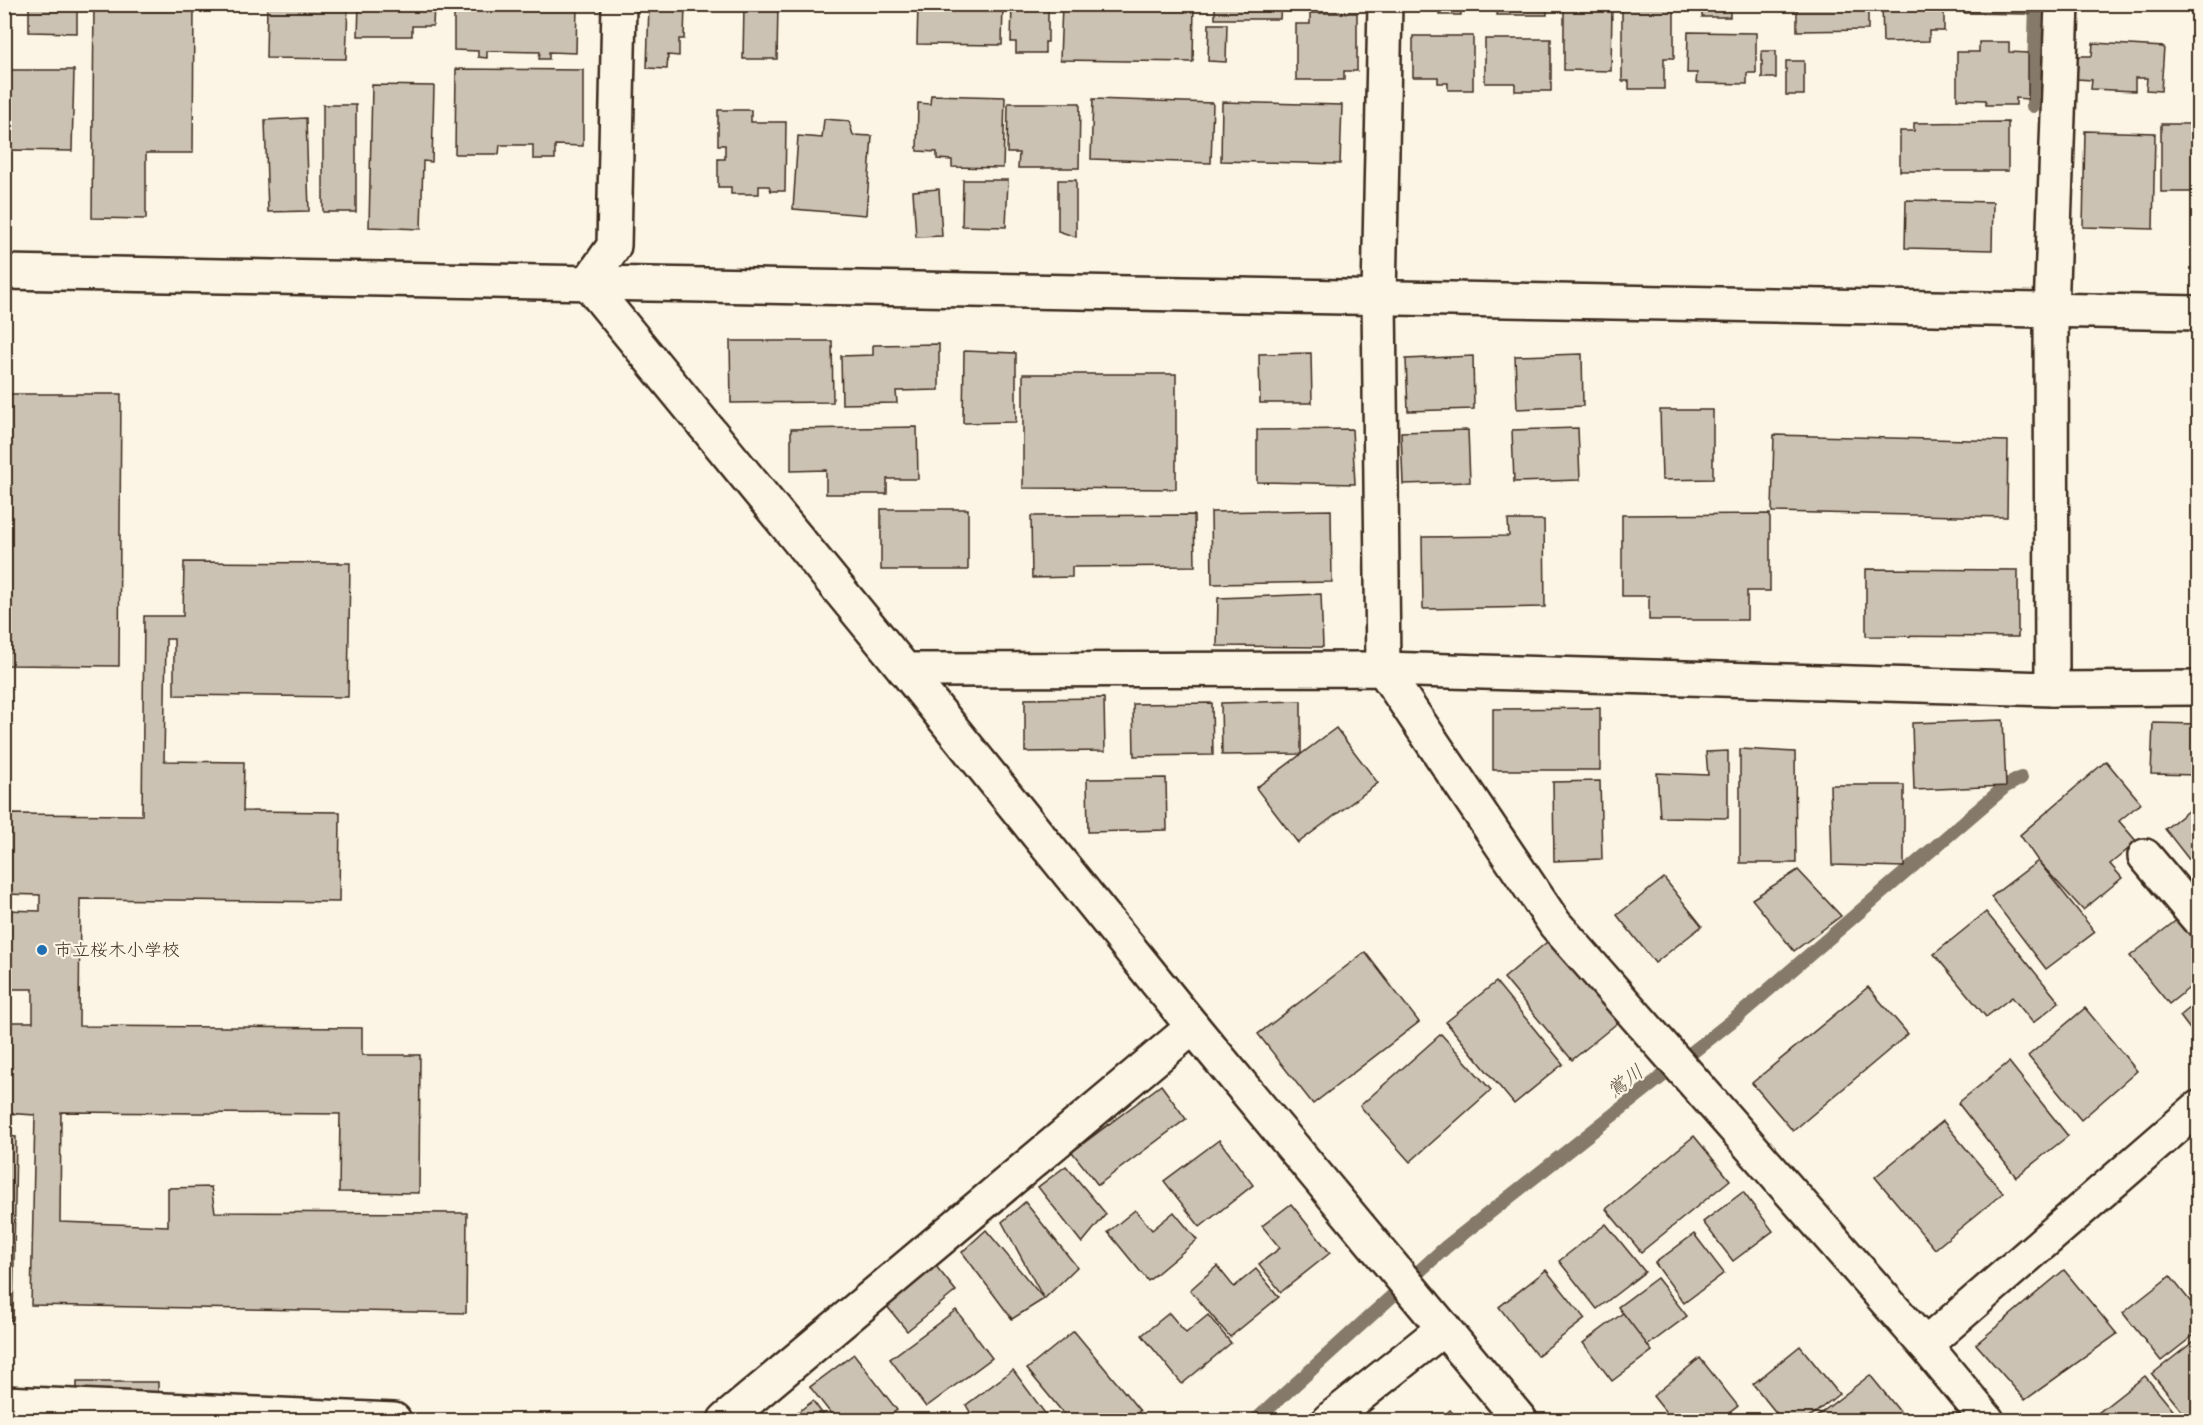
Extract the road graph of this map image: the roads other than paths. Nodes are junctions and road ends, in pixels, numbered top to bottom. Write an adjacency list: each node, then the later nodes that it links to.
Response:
1 (619, 4): 5 (street)
2 (1385, 4): 6 (street)
3 (2062, 4): 7 (street)
4 (4, 272): 5 (street)
5 (588, 283): 6 (street); 10 (street)
6 (1379, 296): 7 (street); 9 (street)
7 (2051, 312): 8 (street); 12 (street)
8 (2199, 313)
9 (1383, 669): 10 (street); 12 (street); 18 (street)
10 (905, 670): 15 (street)
11 (2199, 688): 12 (street)
12 (2052, 689)
13 (2145, 856): 14 (street)
14 (2199, 919)
15 (1193, 1027): 17 (street); 21 (street)
16 (2199, 1108): 18 (street)
17 (1444, 1328): 22 (street); 23 (street)
18 (1925, 1345): 24 (street)
19 (4, 1403): 20 (street)
20 (394, 1420)
21 (725, 1420)
22 (1329, 1420)
23 (1520, 1420)
24 (1987, 1420)

